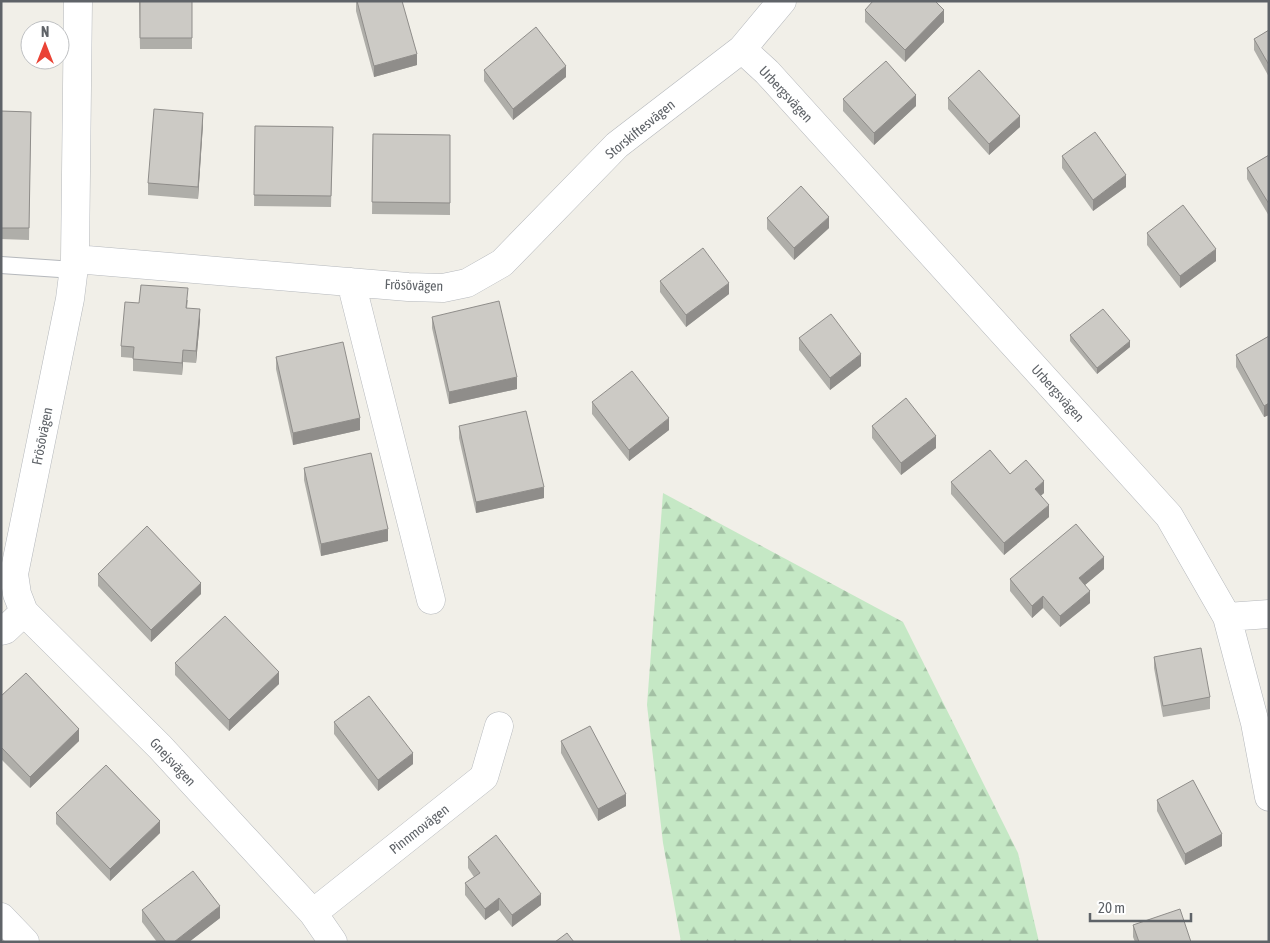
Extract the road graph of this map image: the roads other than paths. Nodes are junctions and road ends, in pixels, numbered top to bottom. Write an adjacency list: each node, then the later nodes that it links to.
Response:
1 (78, 1): 5 (street, Frösövägen)
2 (782, 1): 3 (street, Storskiftesvägen)
3 (742, 49): 4 (street, Storskiftesvägen); 11 (street, Urbergsvägen)
4 (502, 262): 7 (street, Frösövägen)
5 (75, 265): 6 (lane); 7 (street, Frösövägen); 9 (street, Frösövägen)
6 (1, 266)
7 (351, 282): 8 (street)
8 (431, 600)
9 (24, 612): 12 (street); 15 (street, Gnejsvägen)
10 (1269, 614): 11 (street)
11 (1226, 617): 14 (street, Urbergsvägen)
12 (1, 631)
13 (499, 726): 15 (street, Pinnmovägen)
14 (1269, 798)
15 (312, 913): 18 (street, Gnejsvägen)
16 (1, 917): 17 (street)
17 (25, 942)
18 (333, 942)

